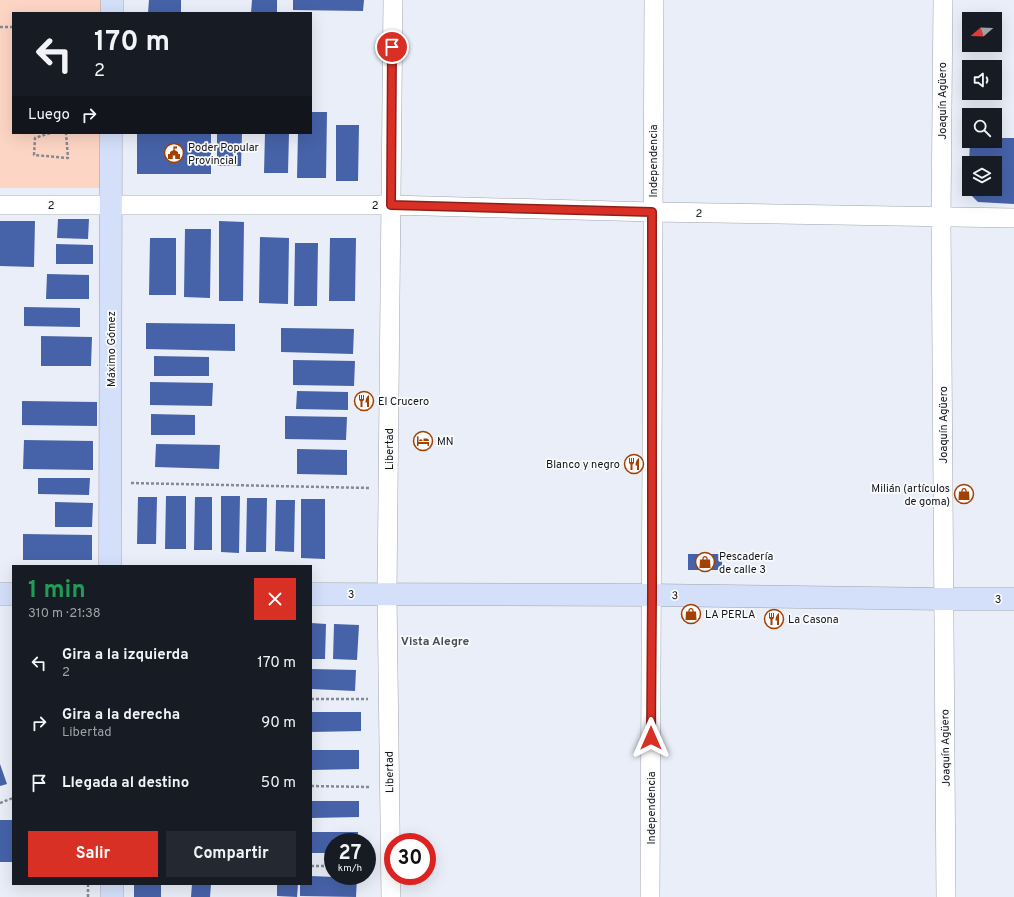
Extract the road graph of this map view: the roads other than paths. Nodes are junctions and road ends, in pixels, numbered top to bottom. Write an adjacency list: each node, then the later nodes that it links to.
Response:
1 (112, 0): 5 (main road)
2 (393, 0): 9 (street, Libertad)
3 (654, 0): 10 (street, Independencia)
4 (943, 0): 11 (street, Joaquín Agüero)
5 (112, 12)
6 (112, 134): 8 (main road, Máximo Gómez)
7 (0, 205): 8 (street, 2)
8 (111, 205): 9 (street, 2); 13 (main road, Máximo Gómez)
9 (391, 205): 10 (street, 2); 17 (street, Libertad)
10 (652, 212): 11 (street, 2); 18 (street, Independencia)
11 (941, 218): 12 (street, 2); 19 (street, Joaquín Agüero)
12 (1014, 218)
13 (110, 565)
14 (0, 594): 15 (main road)
15 (12, 594)
16 (312, 594): 17 (main road, 3)
17 (387, 594): 18 (main road, 3); 23 (street, Libertad)
18 (652, 595): 19 (main road, 3); 24 (street, Independencia)
19 (944, 599): 20 (main road, 3); 25 (street, Joaquín Agüero)
20 (1014, 599)
21 (112, 885): 22 (main road)
22 (112, 897)
23 (391, 897)
24 (650, 897)
25 (946, 897)

